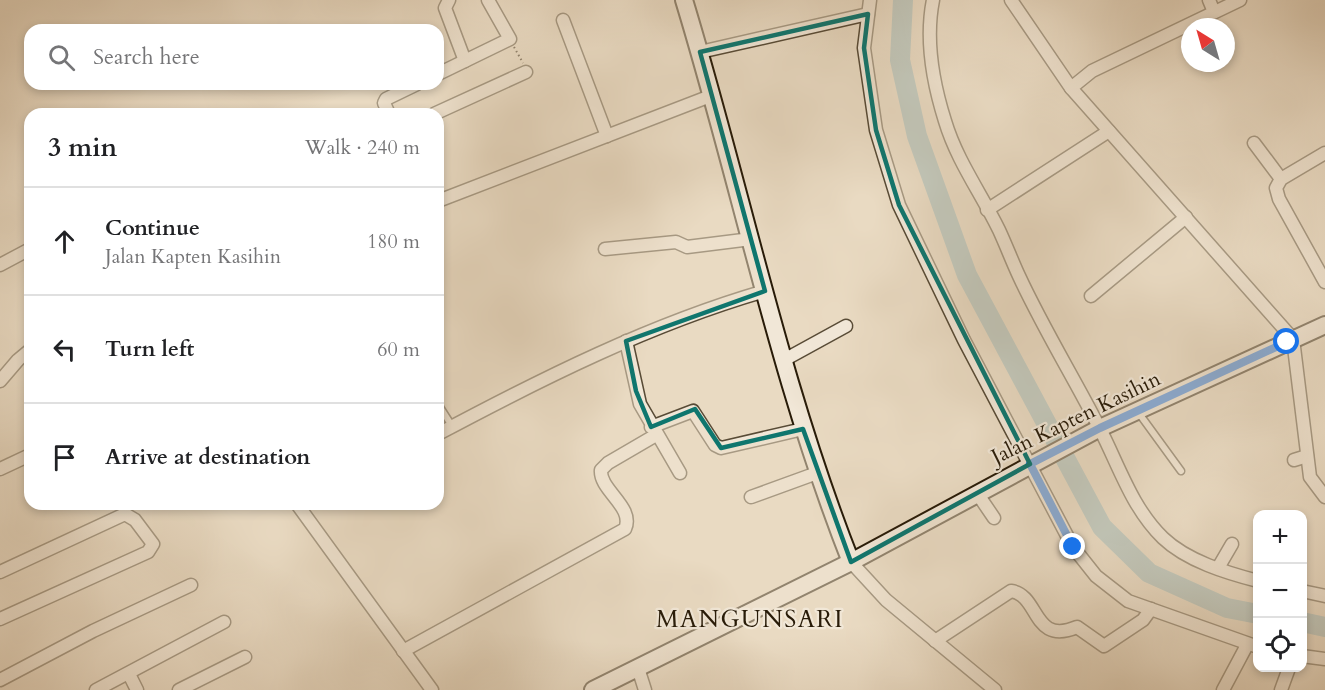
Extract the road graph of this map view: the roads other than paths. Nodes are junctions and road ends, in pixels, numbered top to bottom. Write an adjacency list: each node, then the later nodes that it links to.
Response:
1 (448, 0): 13 (street)
2 (488, 0): 13 (street)
3 (684, 0): 12 (main road)
4 (870, 0): 10 (street)
5 (933, 0): 27 (street)
6 (1011, 0): 16 (street)
7 (1209, 0): 9 (street)
8 (1240, 0): 9 (street)
9 (1215, 12): 16 (street)
10 (868, 14): 12 (street); 53 (street)
11 (564, 20): 22 (street)
12 (700, 52): 18 (main road)
13 (465, 61): 14 (street)
14 (444, 71)
15 (526, 72): 20 (street)
16 (1071, 88): 21 (street)
17 (405, 90): 19 (street)
18 (713, 95): 22 (street); 29 (main road)
19 (386, 108)
20 (444, 109)
21 (1109, 131): 27 (street); 28 (street)
22 (607, 136): 26 (street)
23 (1254, 142): 25 (street)
24 (1325, 153): 25 (street)
25 (1281, 179): 33 (street)
26 (444, 199)
27 (987, 210): 47 (street)
28 (1186, 217): 35 (street); 38 (street)
29 (751, 239): 30 (street); 34 (main road)
30 (605, 249)
31 (24, 252): 32 (street)
32 (0, 265)
33 (1325, 282)
34 (765, 291): 39 (street); 41 (main road)
35 (1091, 296)
36 (1325, 325): 38 (main road, Jalan Kapten Kasihin)
37 (846, 326): 41 (street)
38 (1293, 339): 43 (main road, Jalan Kapten Kasihin); 50 (street)
39 (626, 341): 45 (street); 49 (street)
40 (24, 356): 42 (street)
41 (784, 360): 46 (main road)
42 (0, 381)
43 (1138, 412): 47 (main road, Jalan Kapten Kasihin); 55 (lane)
44 (444, 413): 45 (lane)
45 (452, 426): 48 (street)
46 (803, 429): 49 (street); 57 (main road)
47 (1098, 429): 53 (main road, Jalan Kapten Kasihin); 65 (street)
48 (444, 431)
49 (653, 431): 56 (street); 76 (street)
50 (1307, 456): 52 (street); 60 (street)
51 (24, 458): 54 (street)
52 (1294, 460)
53 (1034, 462): 58 (main road, Jalan Kapten Kasihin); 71 (street)
54 (0, 469)
55 (1181, 471)
56 (680, 473)
57 (817, 473): 59 (street); 64 (main road)
58 (977, 493): 62 (street); 64 (main road, Jalan Kapten Kasihin)
59 (751, 497)
60 (1325, 497)
61 (301, 510): 76 (street)
62 (994, 518)
63 (1232, 544): 65 (street)
64 (851, 562): 74 (street); 80 (main road, Jalan Kapten Kasihin)
65 (1218, 568): 67 (street)
66 (0, 572): 72 (street)
67 (1253, 580)
68 (192, 585): 83 (street)
69 (1307, 592): 70 (street)
70 (1325, 596)
71 (1151, 609): 74 (street); 75 (street)
72 (0, 619)
73 (224, 622): 82 (street)
74 (935, 641): 91 (street)
75 (1252, 646): 92 (street)
76 (403, 651): 88 (street)
77 (245, 657): 87 (street)
78 (1307, 657): 79 (street)
79 (1325, 659)
80 (638, 668): 89 (main road, Jalan Kapten Kasihin); 90 (street)
81 (1288, 672): 93 (street)
82 (129, 674): 85 (street); 86 (street)
83 (0, 682): 84 (street)
84 (3, 690)
85 (96, 690)
86 (138, 690)
87 (179, 690)
88 (432, 690)
89 (593, 690)
90 (645, 690)
91 (995, 690)
92 (1223, 690)
93 (1281, 690)

